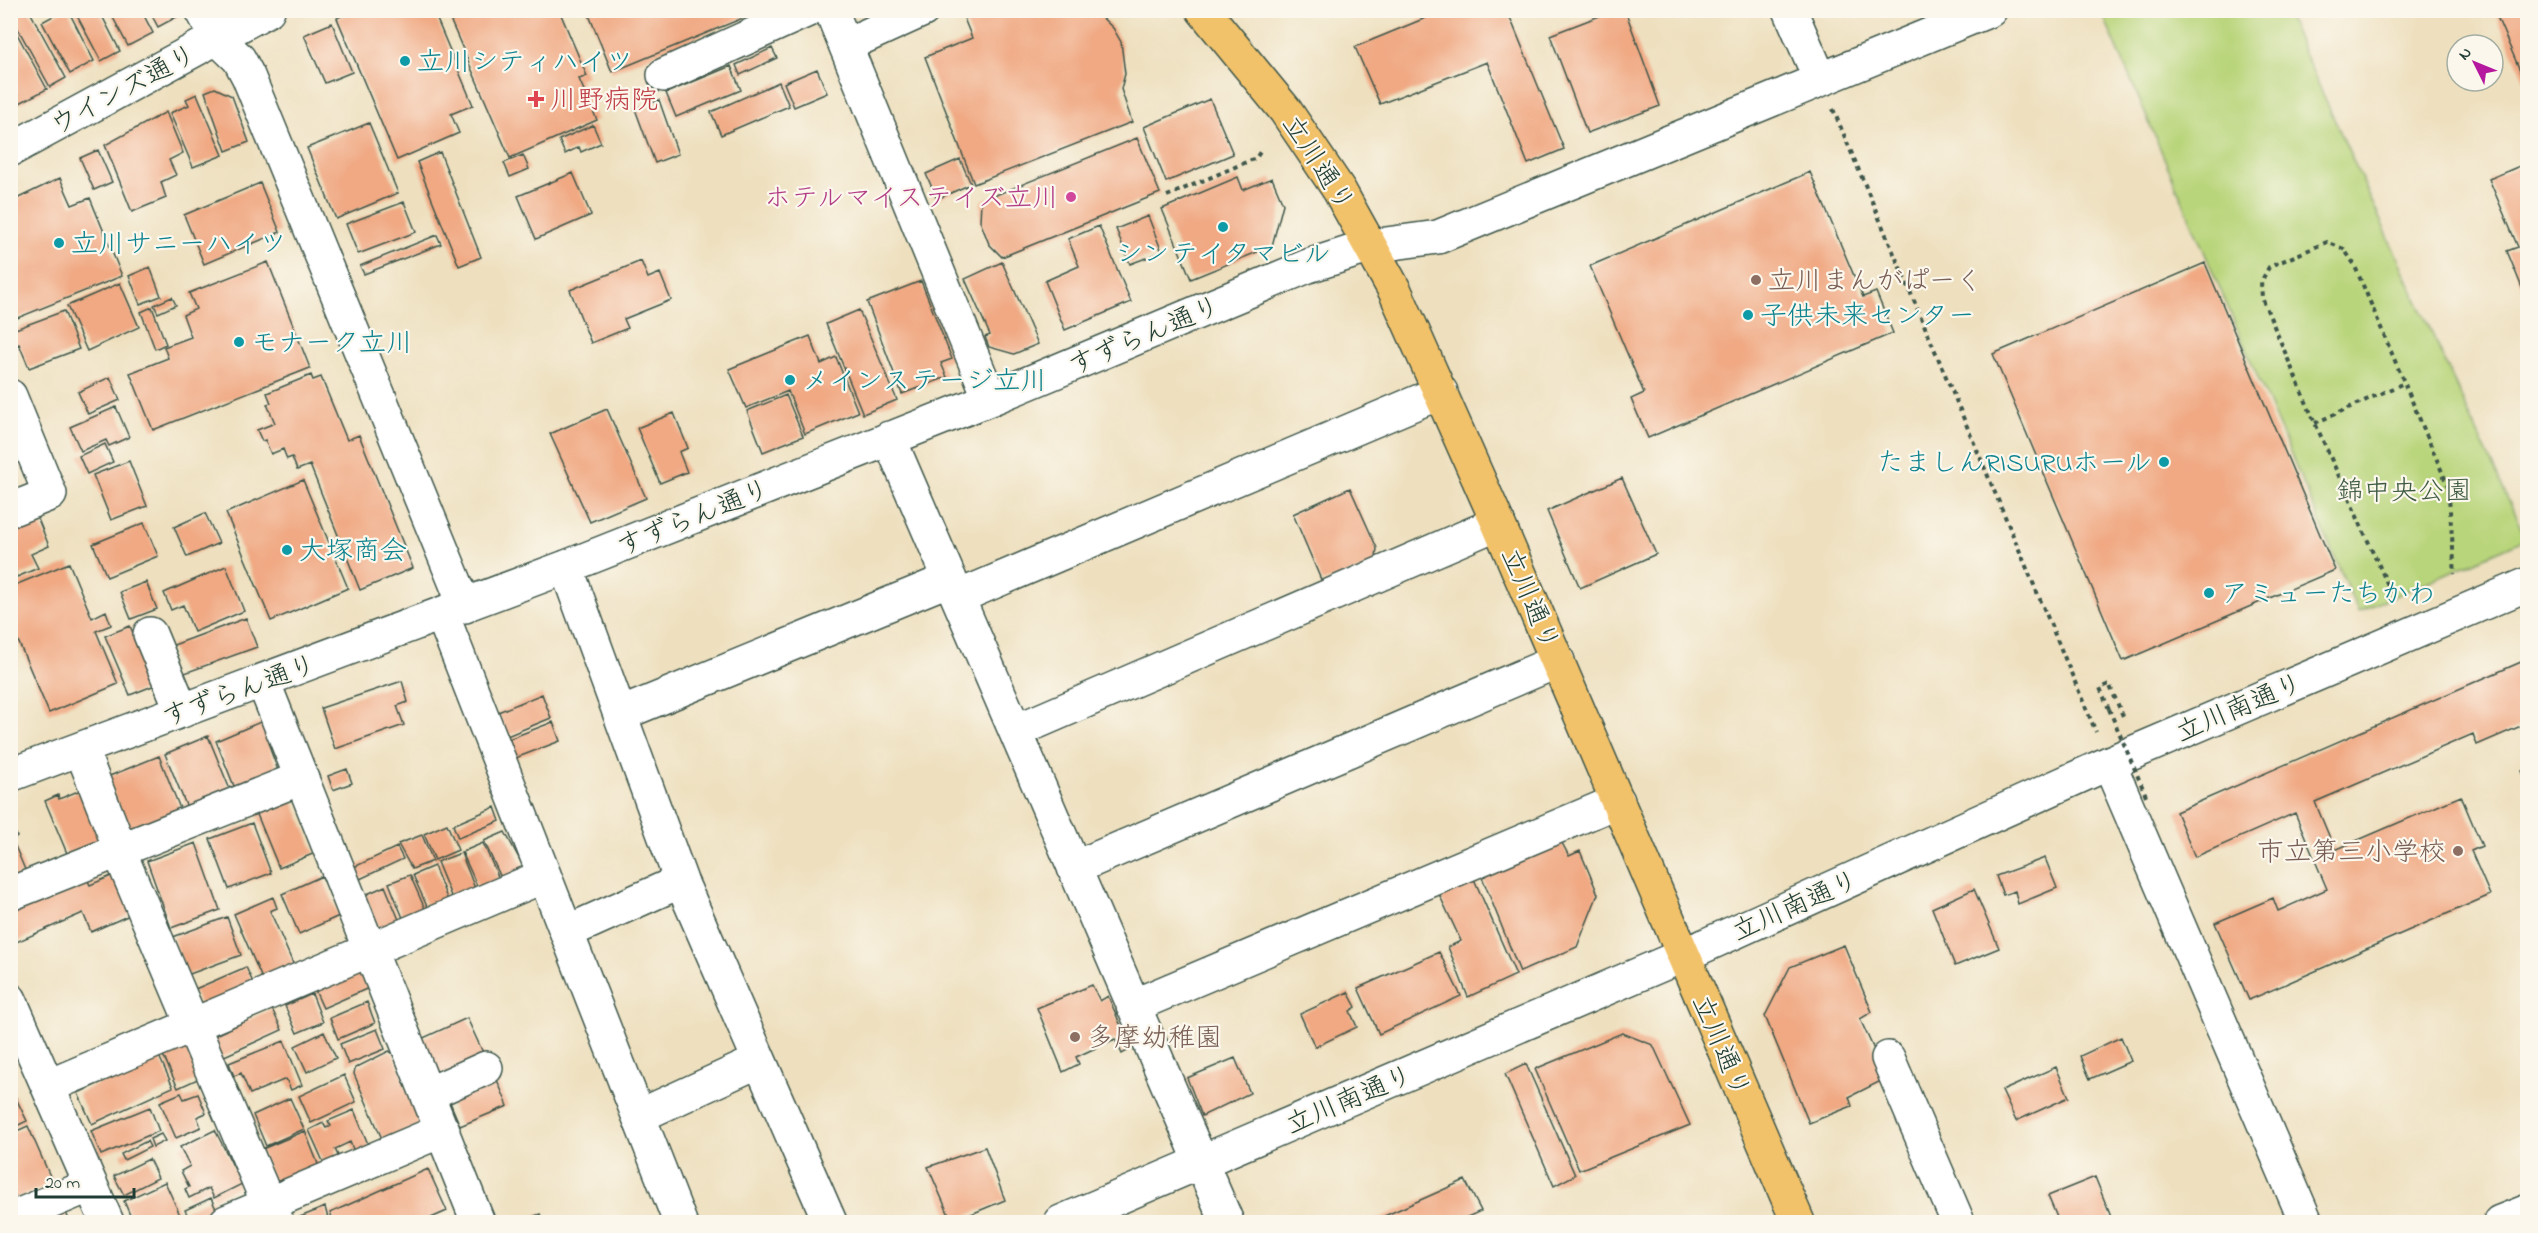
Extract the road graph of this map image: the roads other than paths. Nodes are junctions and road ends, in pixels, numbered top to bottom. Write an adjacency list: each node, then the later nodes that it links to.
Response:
1 (268, 10): 8 (street, ウインズ通り)
2 (808, 10): 10 (street)
3 (831, 10): 9 (street)
4 (923, 10): 9 (street)
5 (1203, 10): 13 (main road, 立川通り)
6 (1790, 10): 11 (street)
7 (1990, 10): 11 (street, すずらん通り)
8 (210, 24): 12 (street, ウインズ通り); 23 (street)
9 (846, 45): 16 (street)
10 (663, 75)
11 (1820, 79): 13 (street, すずらん通り)
12 (10, 150)
13 (1371, 246): 14 (main road, 立川通り); 16 (street, すずらん通り)
14 (1441, 392): 19 (main road, 立川通り); 22 (street)
15 (10, 396): 18 (street)
16 (990, 399): 17 (street, すずらん通り)
17 (889, 438): 20 (street, すずらん通り); 22 (street)
18 (10, 510)
19 (1498, 524): 25 (main road, 立川通り); 29 (street)
20 (566, 567): 23 (street, すずらん通り); 28 (street)
21 (2528, 584): 31 (street, 立川南通り)
22 (954, 588): 28 (street); 29 (street)
23 (453, 610): 26 (street, すずらん通り); 37 (street)
24 (150, 634): 27 (street)
25 (1558, 661): 34 (main road, 立川通り); 36 (street)
26 (263, 681): 27 (street, すずらん通り); 33 (street)
27 (182, 711): 30 (street, すずらん通り)
28 (621, 714): 38 (street)
29 (1016, 731): 36 (street)
30 (81, 749): 32 (street, すずらん通り); 35 (street)
31 (2109, 763): 42 (street, 立川南通り); 67 (street)
32 (10, 775)
33 (302, 778): 35 (street); 41 (street)
34 (1618, 801): 42 (main road, 立川通り); 44 (street)
35 (118, 851): 39 (street); 45 (street)
36 (1074, 868): 44 (street)
37 (544, 876): 40 (street); 41 (street)
38 (681, 881): 40 (street); 47 (street)
39 (10, 894)
40 (567, 932): 51 (street)
41 (371, 952): 45 (street); 50 (street)
42 (1684, 955): 53 (street, 立川南通り); 65 (main road, 立川通り)
43 (10, 1000): 49 (street)
44 (1133, 1006): 53 (street)
45 (193, 1026): 49 (street); 56 (street)
46 (1888, 1058): 66 (street)
47 (759, 1061): 51 (street); 62 (street)
48 (486, 1068): 50 (street)
49 (49, 1086): 54 (street)
50 (428, 1094): 52 (street)
51 (639, 1116): 61 (street)
52 (443, 1130): 56 (street); 60 (street)
53 (1200, 1163): 63 (street, 立川南通り); 64 (street)
54 (91, 1185): 57 (street); 58 (street)
55 (2528, 1211): 68 (street)
56 (272, 1214): 59 (street)
57 (10, 1219)
58 (107, 1222)
59 (226, 1222)
60 (478, 1222)
61 (680, 1222)
62 (830, 1222)
63 (1060, 1222)
64 (1227, 1222)
65 (1798, 1222)
66 (1958, 1222)
67 (2306, 1222)
68 (2500, 1222)

